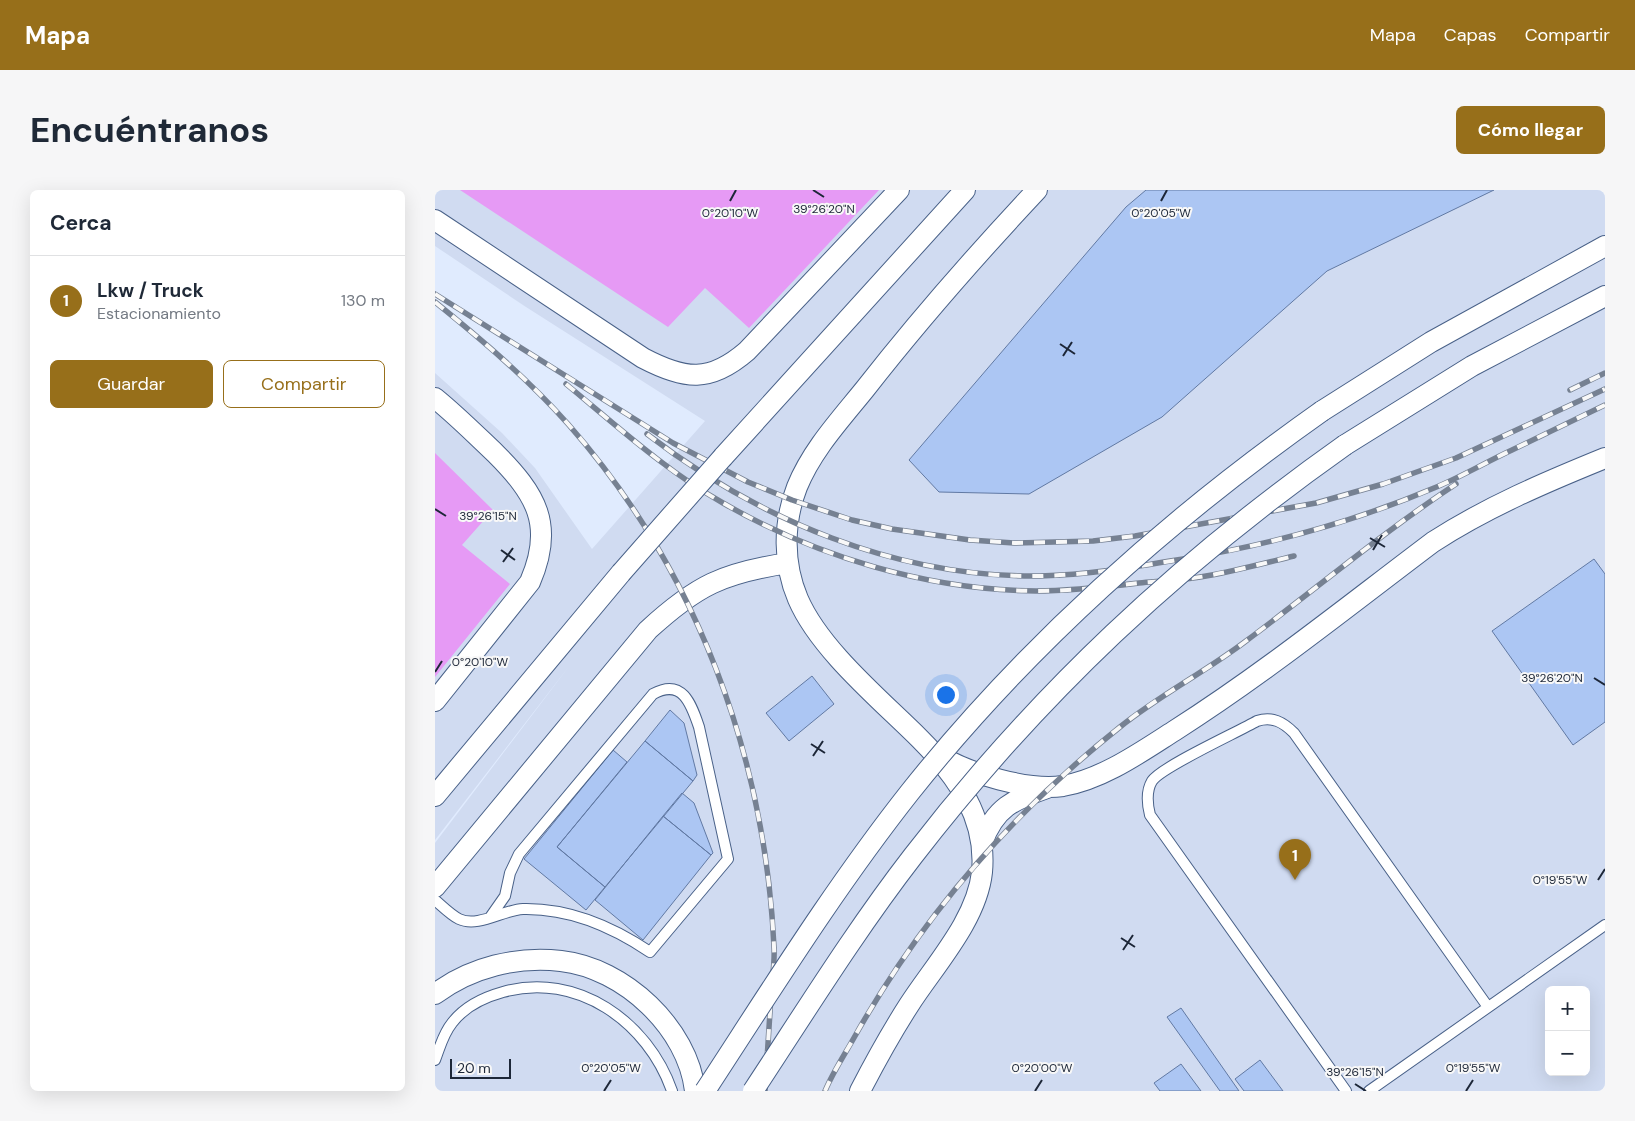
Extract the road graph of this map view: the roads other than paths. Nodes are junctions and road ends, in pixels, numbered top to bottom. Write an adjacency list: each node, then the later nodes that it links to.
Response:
1 (899, 190): 4 (street)
2 (965, 190): 13 (street, bridge)
3 (1037, 190): 9 (street)
4 (435, 220)
5 (1605, 246): 24 (street, bridge)
6 (1605, 296): 25 (street, bridge)
7 (435, 398): 10 (street)
8 (1605, 458): 12 (street)
9 (788, 563): 11 (street); 15 (street)
10 (435, 701)
11 (933, 751): 12 (street); 14 (street)
12 (1052, 786): 14 (street)
13 (435, 796)
14 (982, 843): 26 (street)
15 (435, 887)
16 (435, 900): 17 (lane)
17 (491, 916): 17 (lane)
18 (1605, 924): 20 (lane)
19 (435, 994): 23 (street)
20 (1488, 1007): 27 (lane); 28 (lane)
21 (435, 1060): 22 (lane)
22 (672, 1091)
23 (695, 1091)
24 (705, 1091)
25 (753, 1091)
26 (860, 1091)
27 (1346, 1091)
28 (1369, 1091)

